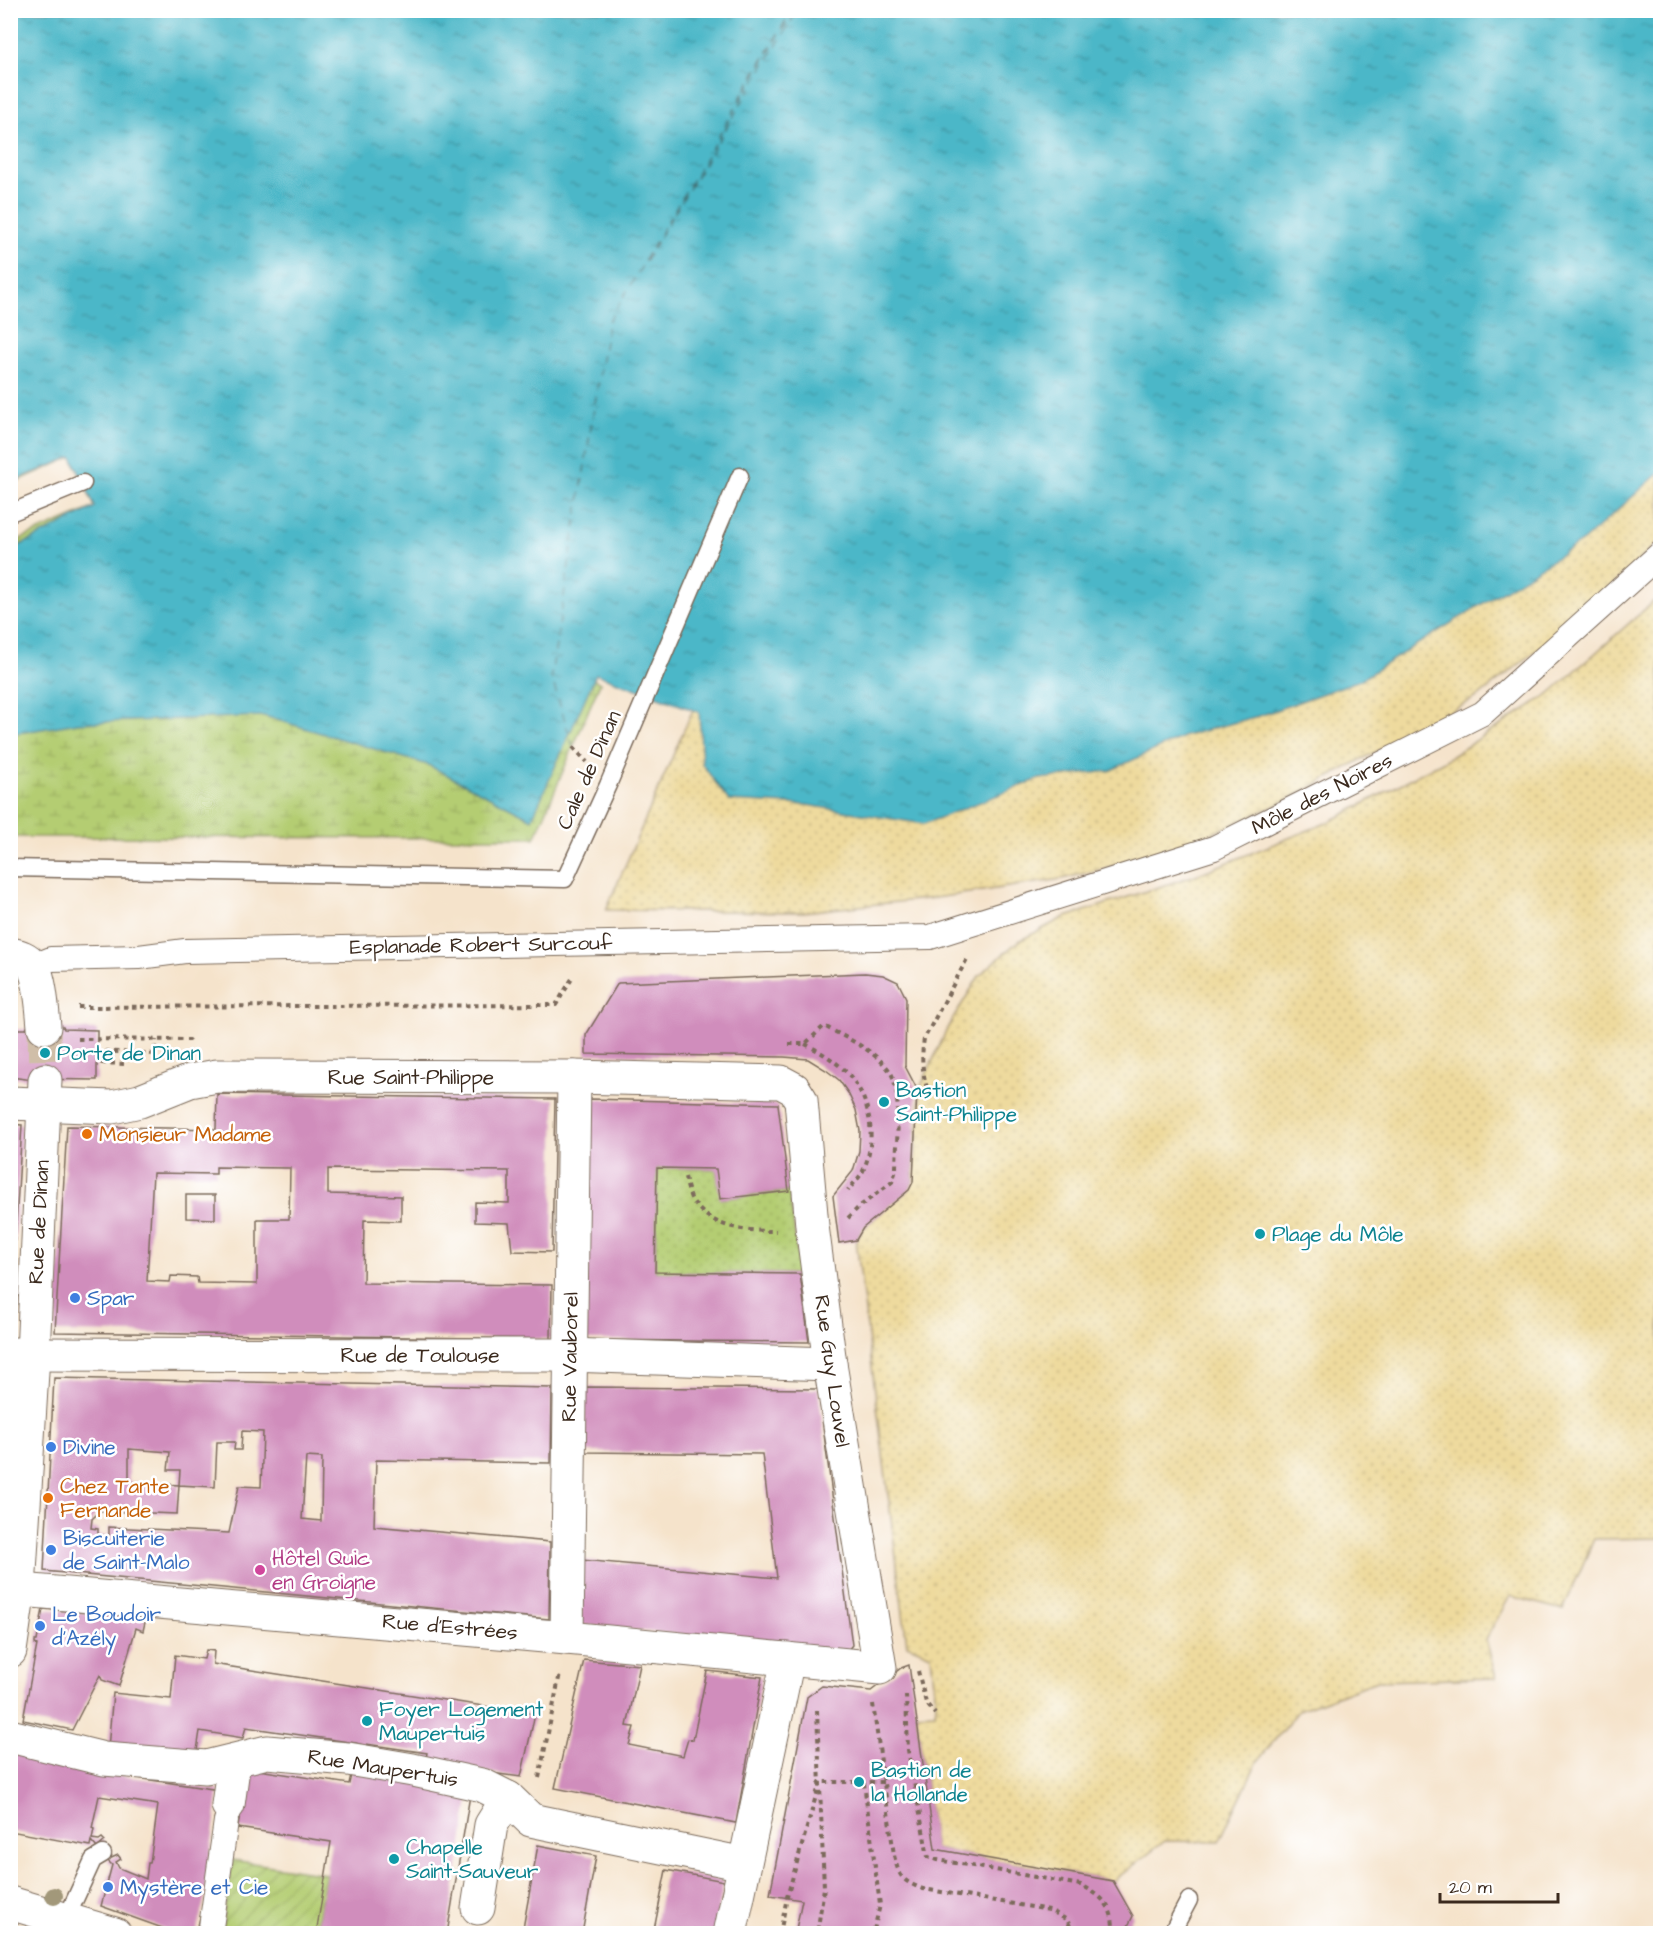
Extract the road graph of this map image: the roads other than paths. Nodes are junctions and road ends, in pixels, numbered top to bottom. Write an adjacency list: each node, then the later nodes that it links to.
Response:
1 (740, 476): 5 (lane, Cale de Dinan)
2 (83, 483): 3 (lane)
3 (10, 513)
4 (1660, 554): 6 (street, Môle des Noires)
5 (10, 868)
6 (930, 937): 7 (street, Esplanade Robert Surcouf)
7 (22, 960): 8 (street)
8 (51, 1024)
9 (574, 1077): 10 (street, Rue Saint-Philippe); 11 (street, Rue Saint-Philippe); 14 (street, Rue Vauborel)
10 (781, 1082): 15 (street, Rue Guy Louvel)
11 (45, 1093): 12 (street, Rue Saint-Philippe); 13 (street, Rue de Dinan)
12 (10, 1104)
13 (22, 1355): 14 (street, Rue de Toulouse); 16 (street, Rue de Dinan)
14 (569, 1355): 15 (street, Rue de Toulouse); 17 (street, Rue Vauborel)
15 (830, 1364): 20 (street, Rue Guy Louvel)
16 (15, 1589): 17 (street, Rue d'Estrées); 18 (street, Rue de Dinan)
17 (567, 1638): 19 (street, Rue d'Estrées)
18 (10, 1651)
19 (788, 1659): 20 (street, Rue d'Estrées); 26 (street)
20 (876, 1682)
21 (10, 1736): 22 (street, Rue Maupertuis)
22 (234, 1761): 23 (street, Rue Maupertuis); 24 (street)
23 (520, 1809): 26 (street, Rue Maupertuis); 29 (street)
24 (227, 1813): 31 (street)
25 (102, 1854): 30 (lane)
26 (744, 1864): 32 (street)
27 (1189, 1900): 33 (lane)
28 (10, 1903): 30 (street)
29 (477, 1908)
30 (92, 1927)
31 (210, 1934)
32 (730, 1934)
33 (1171, 1934)

